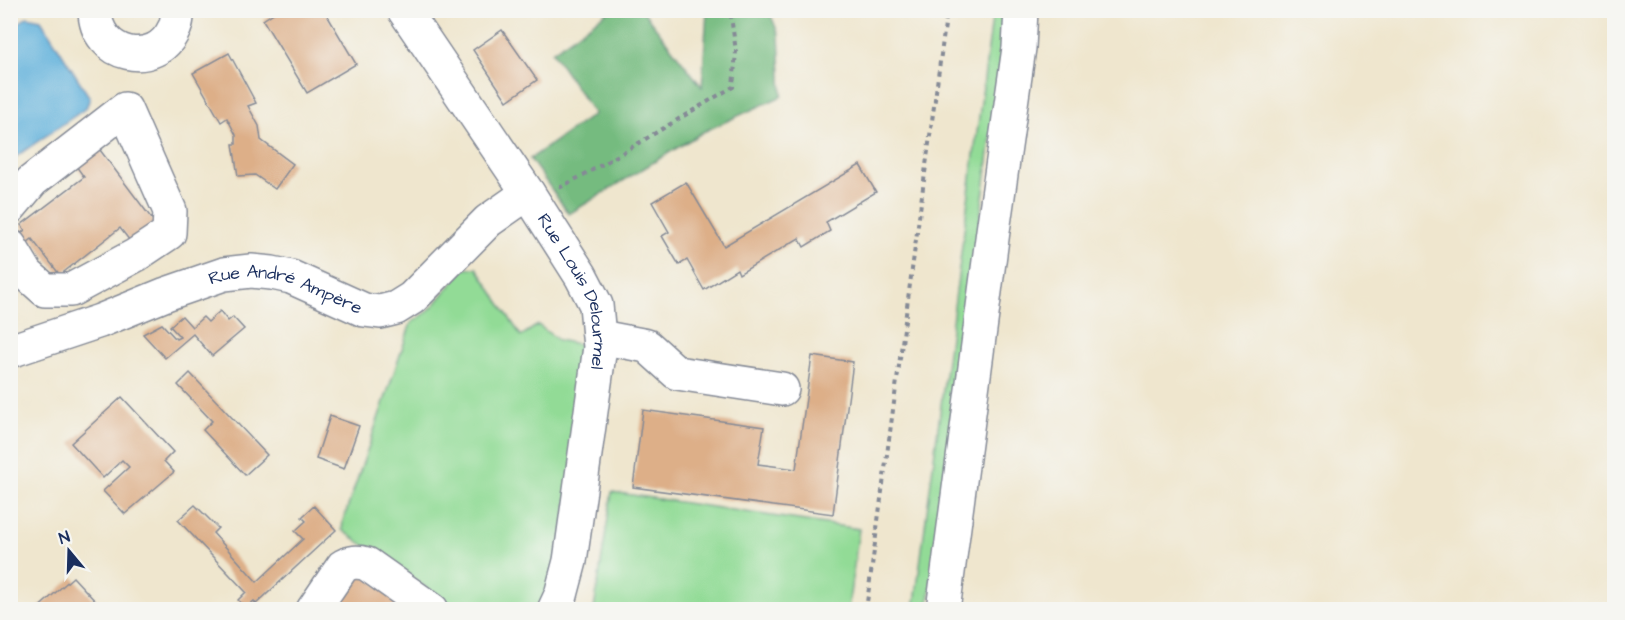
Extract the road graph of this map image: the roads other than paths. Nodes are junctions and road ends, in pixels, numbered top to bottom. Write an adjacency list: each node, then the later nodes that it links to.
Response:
1 (95, 10): 2 (street)
2 (178, 10)
3 (404, 10): 5 (street, Rue Louis Delourmel)
4 (1022, 10): 14 (street)
5 (531, 198): 8 (street, Rue Louis Delourmel); 9 (street, Rue André Ampère)
6 (10, 207): 7 (street)
7 (10, 246)
8 (600, 337): 10 (street); 13 (street, Rue Louis Delourmel)
9 (10, 351)
10 (782, 389)
11 (312, 609): 12 (street)
12 (432, 609)
13 (554, 609)
14 (943, 609)

